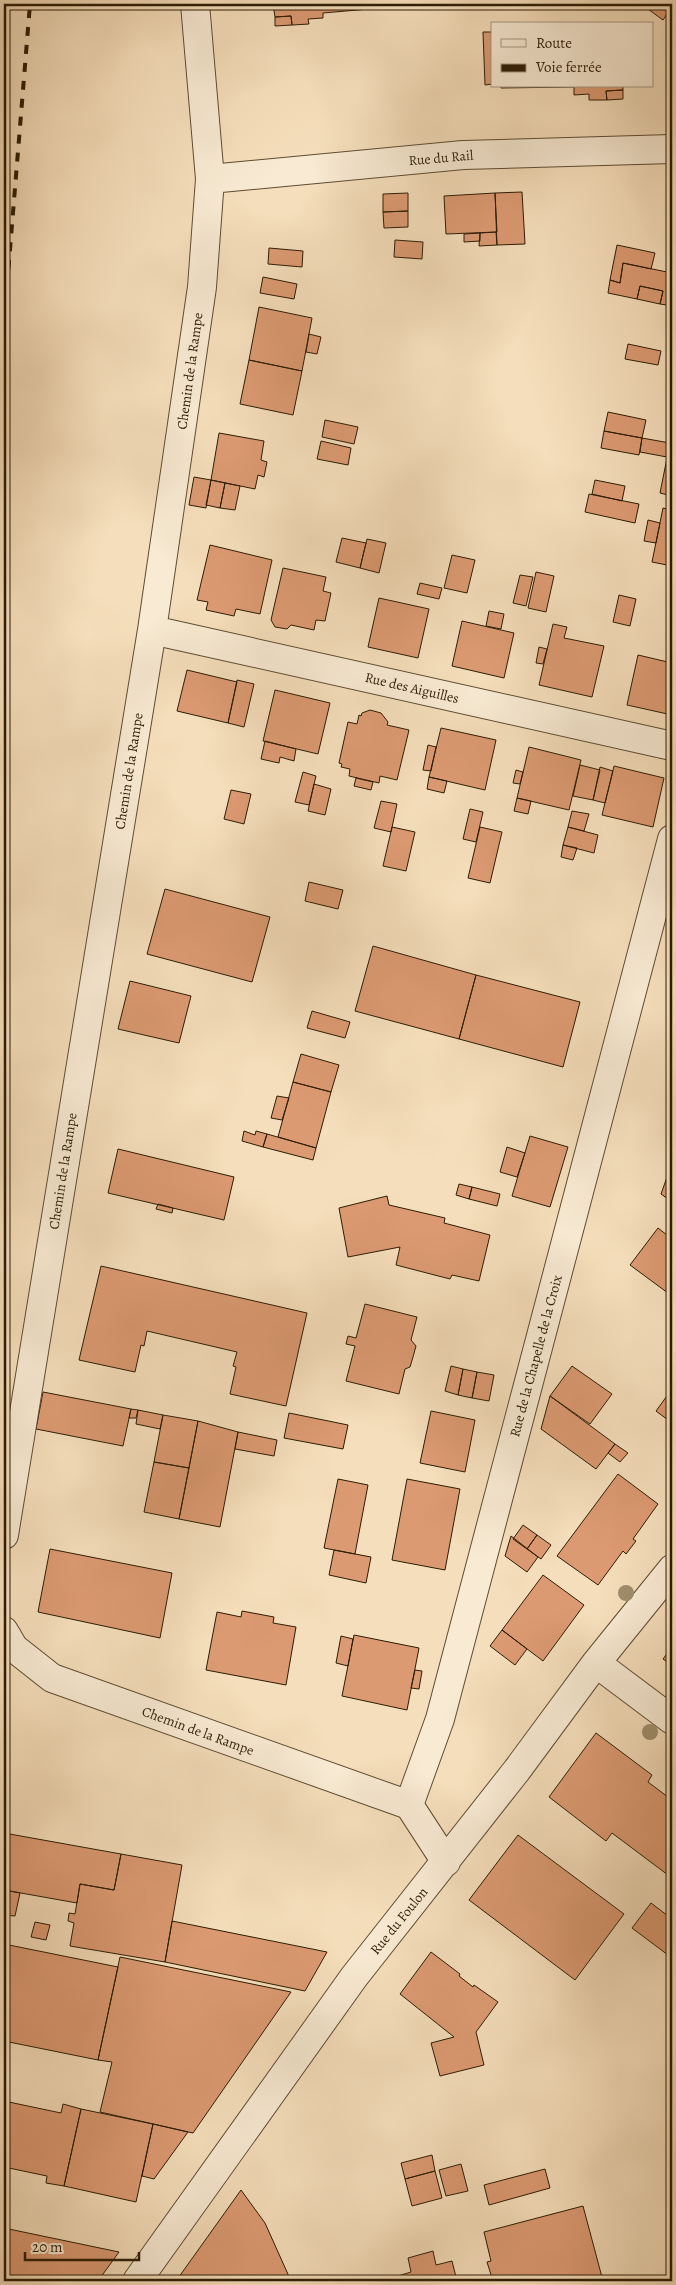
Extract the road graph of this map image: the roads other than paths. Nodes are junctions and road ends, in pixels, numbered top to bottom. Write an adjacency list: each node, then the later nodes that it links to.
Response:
1 (195, 4): 3 (street, Chemin de la Rampe)
2 (672, 149): 3 (street, Rue du Rail)
3 (210, 180): 4 (street, Chemin de la Rampe)
4 (152, 630): 5 (street, Rue des Aiguilles); 7 (street, Chemin de la Rampe)
5 (672, 746)
6 (672, 839): 12 (street, Rue de la Chapelle de la Croix)
7 (4, 1535)
8 (672, 1569): 10 (street, Rue du Foulon)
9 (4, 1631): 12 (street, Chemin de la Rampe)
10 (596, 1663): 11 (street); 13 (street, Rue du Foulon)
11 (672, 1720)
12 (409, 1805): 13 (street)
13 (446, 1862): 14 (street, Rue du Foulon)
14 (138, 2281)

